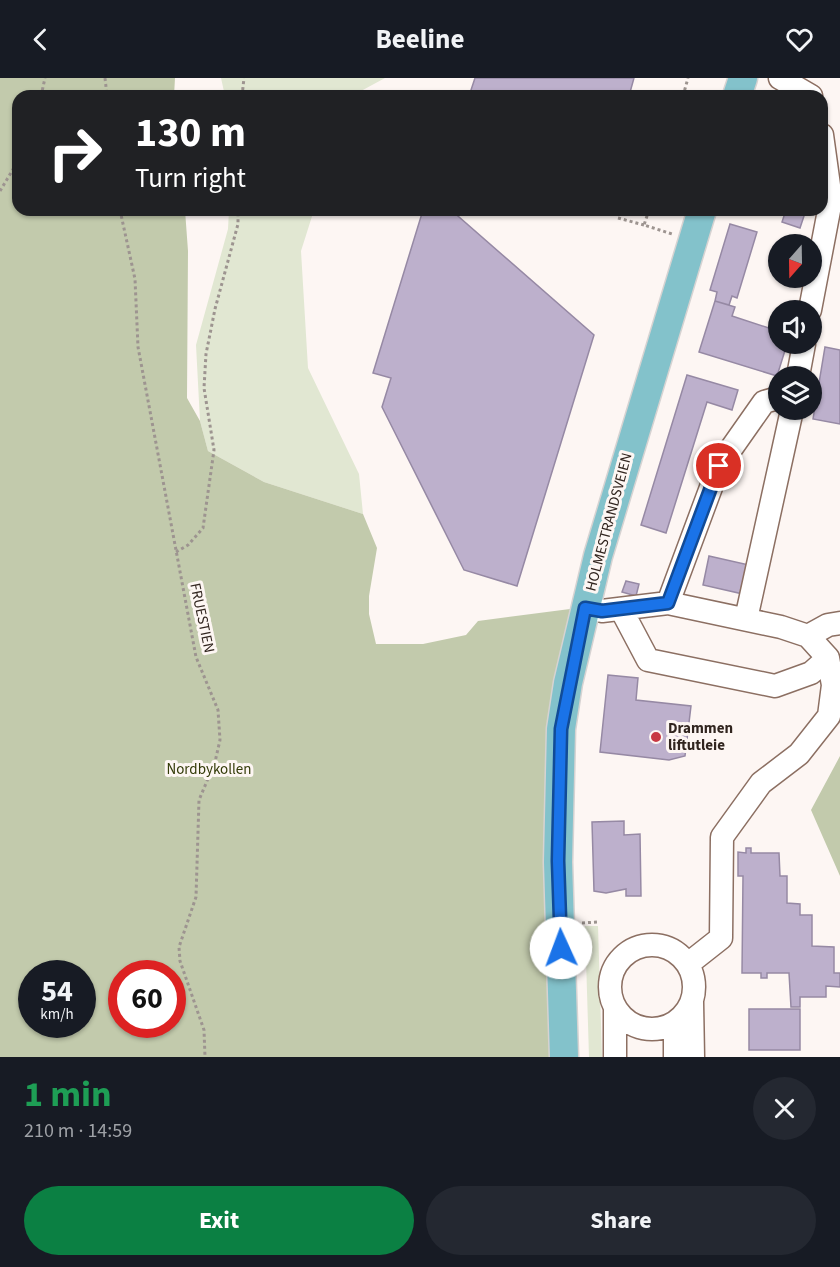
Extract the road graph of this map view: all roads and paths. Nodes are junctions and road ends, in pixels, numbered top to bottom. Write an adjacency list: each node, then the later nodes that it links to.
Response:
1 (828, 166): 4 (lane)
2 (12, 171): 3 (path)
3 (0, 191)
4 (836, 208): 12 (lane)
5 (121, 216): 15 (path, FRUESTIEN)
6 (238, 216): 15 (path)
7 (647, 216): 10 (path)
8 (700, 216): 11 (main road, HOLMESTRANDSVEIEN)
9 (618, 218): 10 (path)
10 (644, 225): 11 (path)
11 (693, 240): 17 (main road, HOLMESTRANDSVEIEN)
12 (813, 300)
13 (768, 401): 16 (lane)
14 (790, 420): 19 (lane)
15 (176, 552): 28 (path, FRUESTIEN)
16 (668, 603): 18 (lane); 19 (lane)
17 (585, 608): 18 (lane); 29 (main road, HOLMESTRANDSVEIEN)
18 (621, 609): 22 (lane)
19 (746, 619): 21 (lane)
20 (840, 623): 21 (lane)
21 (808, 636): 22 (lane)
22 (828, 658): 25 (lane)
23 (597, 922): 24 (path)
24 (580, 923)
25 (688, 964): 26 (lane); 27 (lane)
26 (619, 1013): 27 (lane); 30 (lane); 31 (lane)
27 (683, 1014): 32 (lane); 33 (lane); 34 (lane)
28 (205, 1057)
29 (564, 1057)
30 (615, 1057)
31 (625, 1057)
32 (675, 1057)
33 (684, 1057)
34 (693, 1057)

